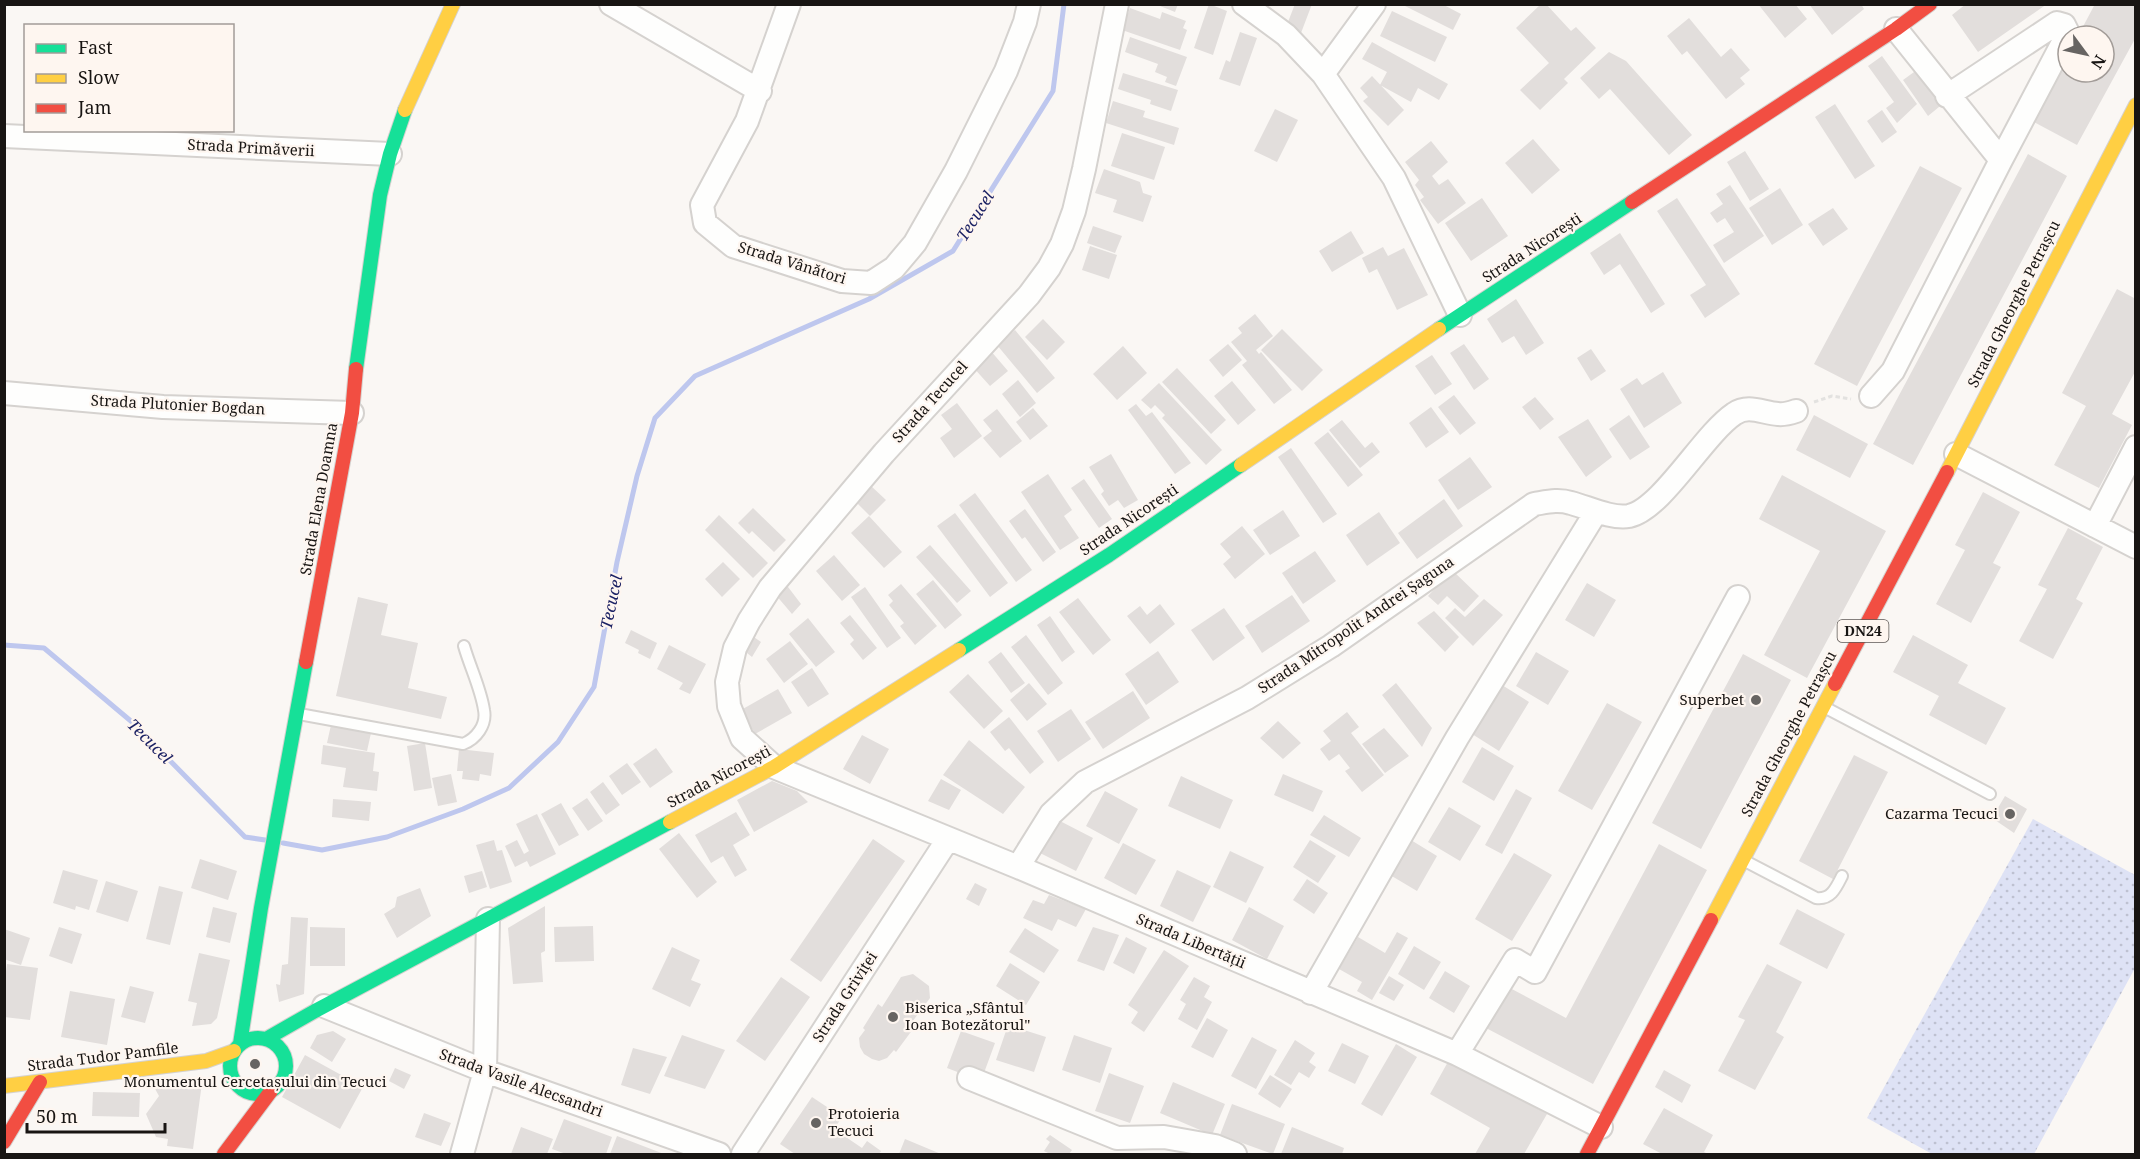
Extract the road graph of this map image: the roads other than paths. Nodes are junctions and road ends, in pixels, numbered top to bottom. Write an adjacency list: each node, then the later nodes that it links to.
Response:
1 (453, 4): 15 (main road, Strada Elena Doamna)
2 (611, 4): 11 (street)
3 (789, 4): 11 (street, Strada Vânători)
4 (1029, 4): 11 (street, Strada Vânători)
5 (1117, 4): 31 (street, Strada Tecucel)
6 (1244, 4): 10 (street)
7 (1374, 4): 10 (street)
8 (1930, 4): 9 (main road, Strada Nicorești)
9 (1896, 29): 12 (street); 17 (main road, Strada Nicorești)
10 (1323, 74): 17 (street)
11 (760, 91)
12 (1947, 96): 16 (street); 16 (street)
13 (2136, 105): 23 (main road, Strada Gheorghe Petrașcu / DN24)
14 (4, 136): 15 (street, Strada Primăverii)
15 (390, 154): 21 (main road, Strada Elena Doamna)
16 (2001, 160): 19 (street)
17 (1460, 315): 31 (main road, Strada Nicorești)
18 (4, 393): 21 (street, Strada Plutonier Bogdan)
19 (1871, 396)
20 (1796, 411): 24 (street, Strada Mitropolit Andrei Șaguna)
21 (352, 413): 30 (main road, Strada Elena Doamna)
22 (2136, 447): 25 (street)
23 (1956, 454): 25 (street); 29 (main road, Strada Gheorghe Petrașcu / DN24)
24 (1596, 512): 35 (street, Strada Mitropolit Andrei Șaguna); 38 (street)
25 (2095, 526): 26 (street)
26 (2136, 547)
27 (1738, 597): 44 (street)
28 (464, 646): 30 (lane)
29 (1823, 707): 32 (lane); 34 (main road, Strada Gheorghe Petrașcu / DN24)
30 (296, 713): 40 (main road, Strada Elena Doamna)
31 (774, 767): 33 (street, Strada Libertății); 37 (main road, Strada Nicorești)
32 (1990, 794)
33 (948, 839): 35 (street, Strada Libertății); 61 (street, Strada Griviței)
34 (1742, 860): 36 (lane); 55 (main road, Strada Gheorghe Petrașcu / DN24)
35 (1018, 867): 38 (street, Strada Libertății)
36 (1842, 876)
37 (489, 919): 39 (main road, Strada Nicorești); 47 (street)
38 (1311, 993): 44 (street, Strada Libertății)
39 (319, 1009): 41 (main road, Strada Nicorești); 45 (main road, Strada Nicorești); 47 (street, Strada Vasile Alecsandri)
40 (248, 1015): 41 (main road); 42 (main road); 43 (main road, Strada Elena Doamna)
41 (284, 1029): 42 (main road, Strada Nicorești)
42 (262, 1039): 43 (main road); 45 (main road)
43 (237, 1048): 46 (main road, Strada Tudor Pamfile); 49 (main road)
44 (1457, 1054): 55 (street, Strada Libertății)
45 (285, 1059): 52 (main road)
46 (206, 1061): 49 (main road); 50 (main road, Strada Tudor Pamfile)
47 (484, 1071): 59 (street); 60 (street, Strada Vasile Alecsandri)
48 (969, 1078): 57 (street)
49 (234, 1081): 52 (main road); 53 (main road)
50 (40, 1082): 51 (main road, Strada Tudor Pamfile); 56 (main road)
51 (4, 1086)
52 (271, 1091): 58 (main road)
53 (234, 1102)
54 (230, 1122): 58 (main road)
55 (1601, 1127): 63 (main road, Strada Gheorghe Petrașcu / DN24)
56 (4, 1142)
57 (1112, 1146): 62 (street)
58 (224, 1154)
59 (462, 1155)
60 (719, 1155)
61 (743, 1155)
62 (1235, 1155)
63 (1587, 1155)

